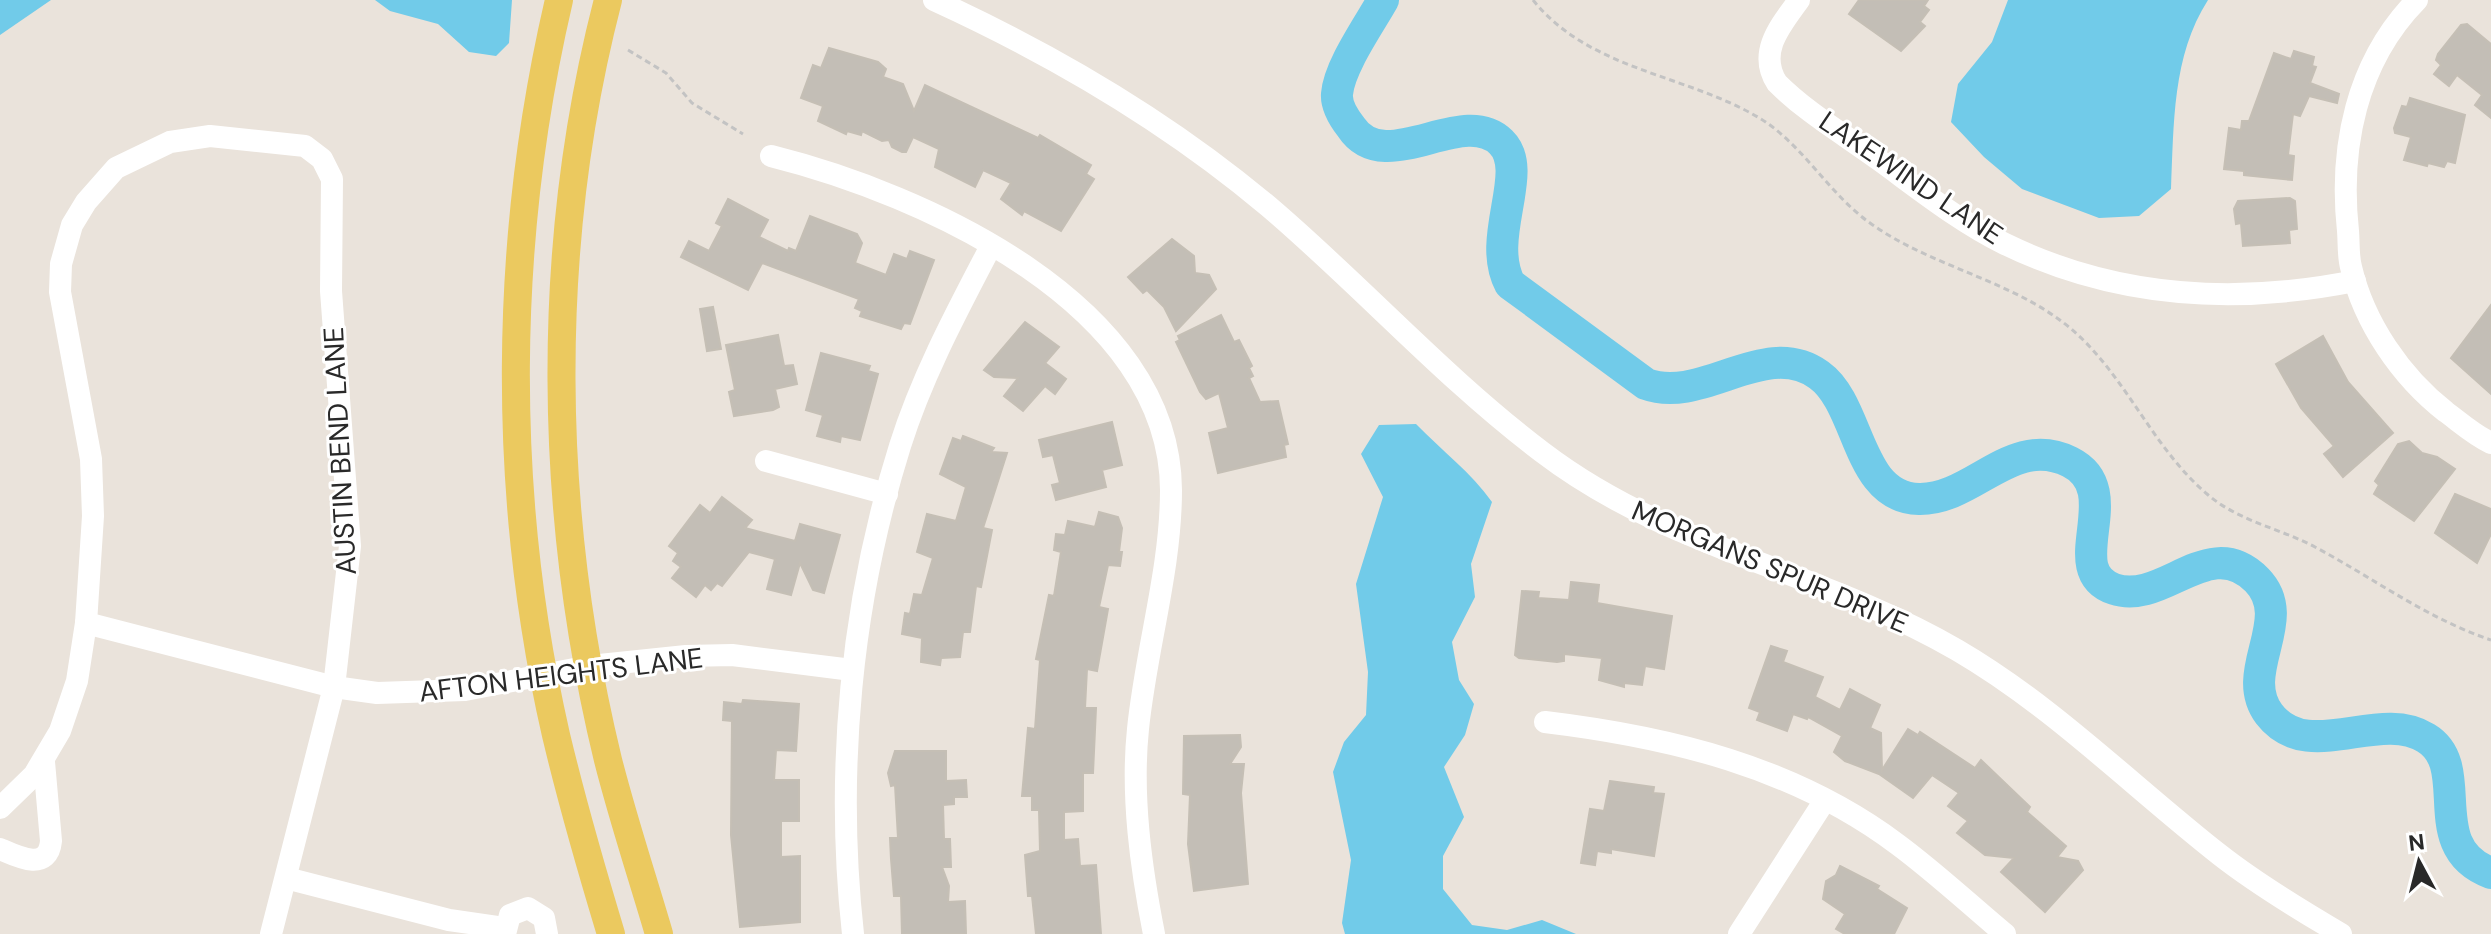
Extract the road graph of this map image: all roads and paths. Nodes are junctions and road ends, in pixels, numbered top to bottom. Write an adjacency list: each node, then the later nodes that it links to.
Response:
1 (559, 0): 19 (main road)
2 (608, 0): 17 (main road)
3 (934, 0): 36 (street, MORGANS SPUR DRIVE)
4 (1533, 0): 16 (path)
5 (1799, 0): 11 (street, LAKEWIND LANE)
6 (2417, 0): 11 (street)
7 (628, 50): 8 (path)
8 (743, 134)
9 (771, 156): 10 (street)
10 (991, 246): 14 (street); 33 (street)
11 (2355, 281): 12 (street)
12 (2491, 443)
13 (766, 461): 14 (street)
14 (887, 494): 18 (street)
15 (86, 623): 20 (street, AFTON HEIGHTS LANE); 20 (street, AUSTIN BEND LANE); 22 (street)
16 (2491, 640)
17 (590, 666): 18 (street, AFTON HEIGHTS LANE); 19 (street, AFTON HEIGHTS LANE); 31 (main road)
18 (852, 670): 32 (street)
19 (544, 674): 20 (street, AFTON HEIGHTS LANE); 30 (main road)
20 (334, 687): 26 (street, AUSTIN BEND LANE)
21 (1545, 722): 23 (street)
22 (44, 762): 24 (street); 25 (street)
23 (1825, 800): 34 (street); 35 (street)
24 (0, 808)
25 (0, 849)
26 (286, 878): 27 (street); 28 (street, AUSTIN BEND LANE)
27 (504, 931): 29 (street)
28 (271, 934)
29 (547, 934)
30 (611, 934)
31 (659, 934)
32 (853, 934)
33 (1154, 934)
34 (1739, 934)
35 (2005, 934)
36 (2341, 934)

